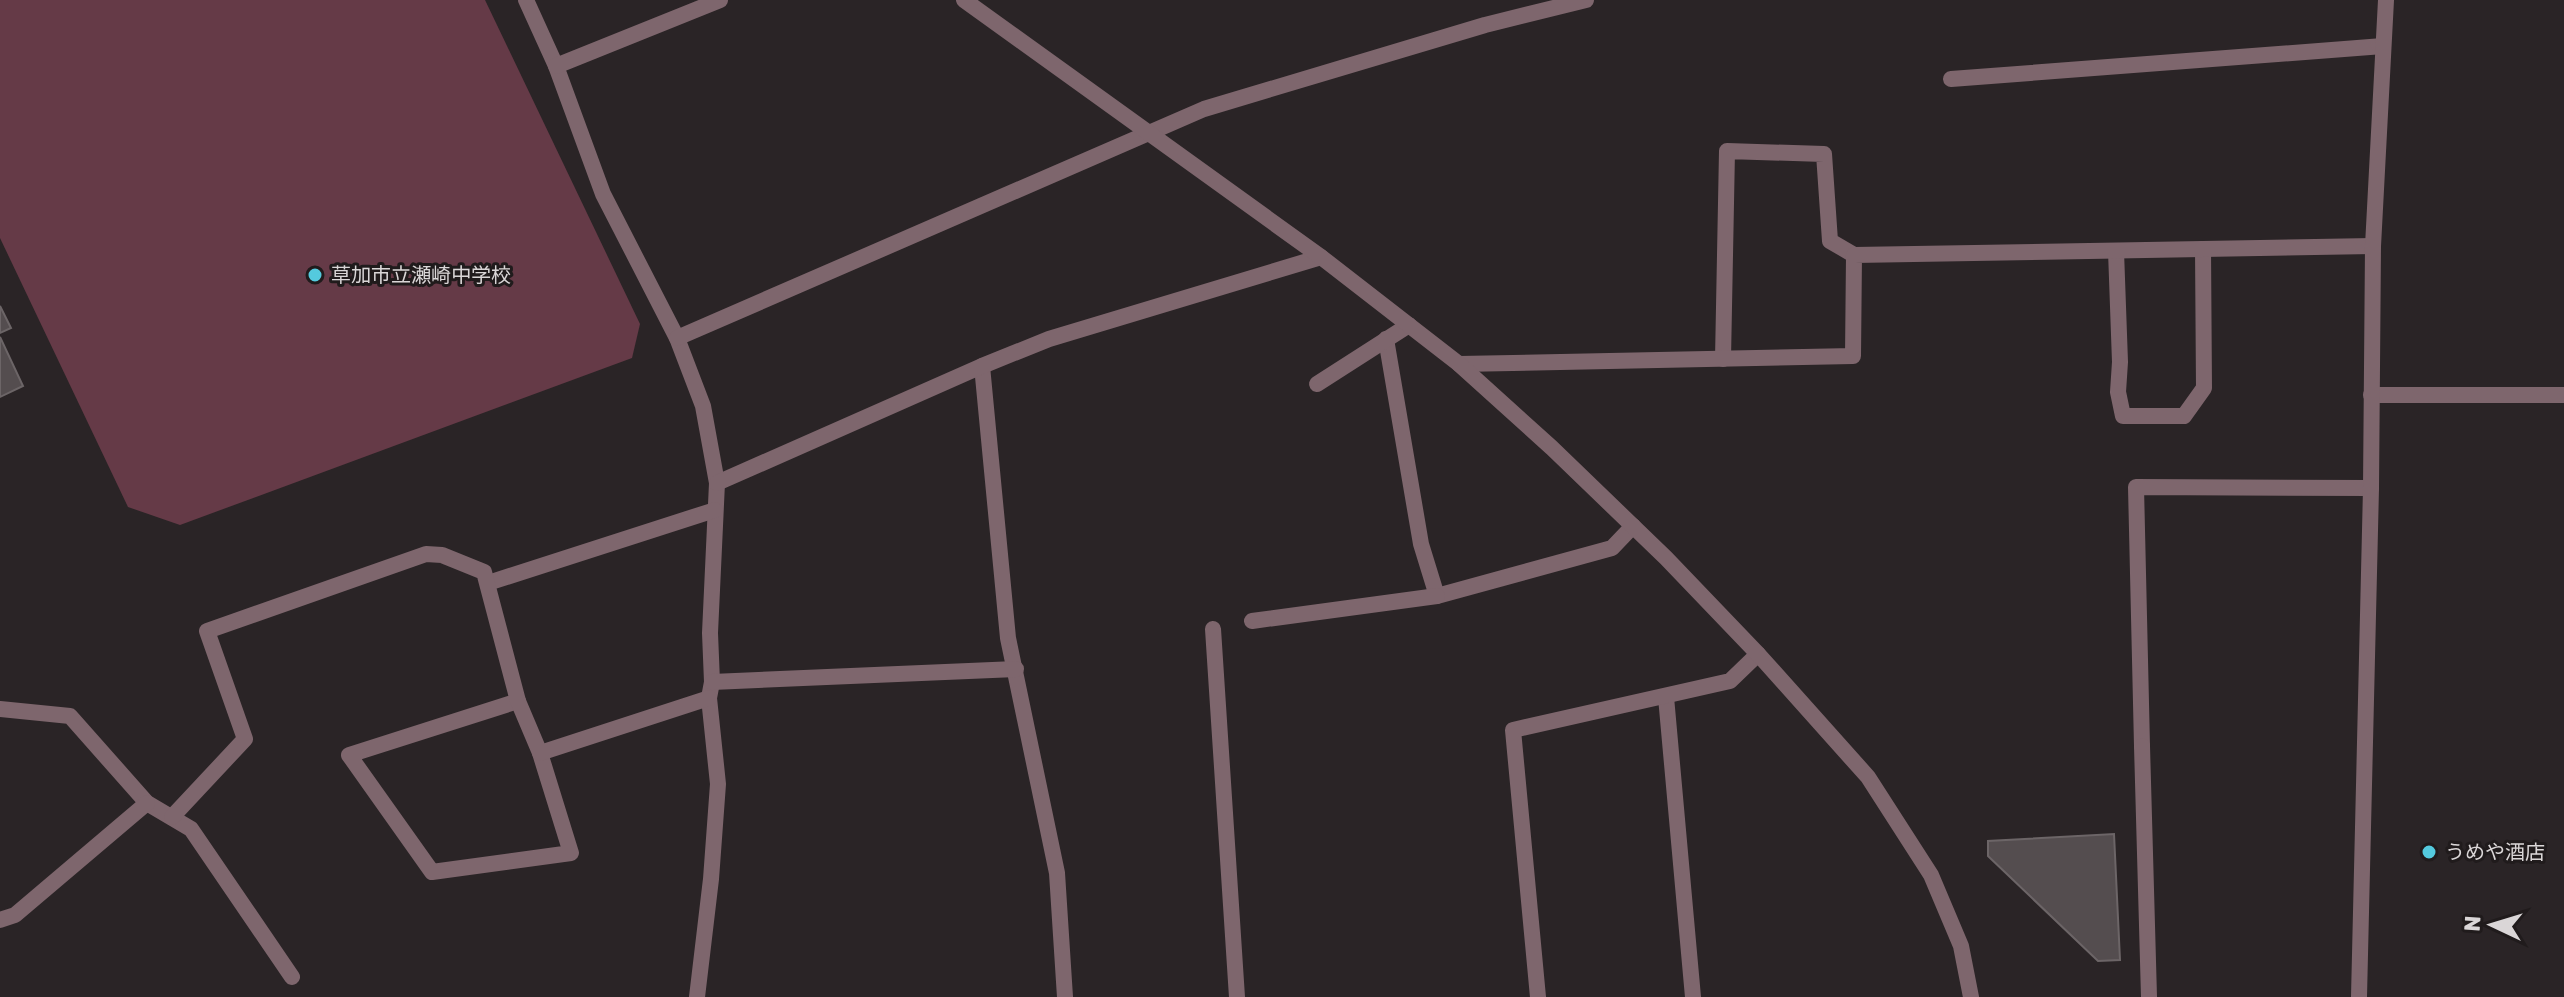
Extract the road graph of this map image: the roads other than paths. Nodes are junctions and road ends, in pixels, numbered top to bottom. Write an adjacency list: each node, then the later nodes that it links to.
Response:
1 (526, 0): 7 (street)
2 (720, 0): 7 (street)
3 (964, 0): 9 (street)
4 (1586, 0): 9 (street)
5 (2386, 0): 6 (street)
6 (2383, 46): 8 (street); 10 (street)
7 (556, 66): 16 (street)
8 (1951, 79)
9 (1149, 134): 14 (street); 16 (street)
10 (2373, 246): 11 (street); 22 (street)
11 (2203, 249): 12 (street); 12 (street)
12 (2116, 251): 13 (street)
13 (1854, 255): 18 (street); 18 (street)
14 (1321, 257): 15 (street); 20 (street)
15 (1409, 325): 17 (street); 19 (street)
16 (677, 338): 24 (street)
17 (1386, 339): 21 (street); 29 (street)
18 (1723, 359): 19 (street)
19 (1459, 364): 27 (street)
20 (982, 366): 24 (street); 33 (street)
21 (1317, 384)
22 (2371, 395): 23 (street); 25 (street)
23 (2564, 395)
24 (717, 483): 26 (street)
25 (2371, 488): 49 (street); 50 (street)
26 (715, 510): 28 (street); 34 (street)
27 (1633, 526): 29 (street); 32 (street)
28 (488, 583): 36 (street); 40 (street)
29 (1437, 596): 30 (street)
30 (1252, 621)
31 (1213, 629): 45 (street)
32 (1758, 654): 35 (street); 48 (street)
33 (1016, 669): 34 (street); 44 (street)
34 (711, 690): 38 (street); 43 (street)
35 (1666, 697): 46 (street); 47 (street)
36 (518, 701): 38 (street); 38 (street)
37 (0, 709): 39 (street)
38 (540, 753)
39 (147, 803): 40 (street); 41 (street)
40 (172, 817): 42 (street)
41 (0, 920)
42 (292, 977)
43 (697, 997)
44 (1065, 997)
45 (1237, 997)
46 (1538, 997)
47 (1693, 997)
48 (1971, 997)
49 (2149, 997)
50 (2359, 997)

